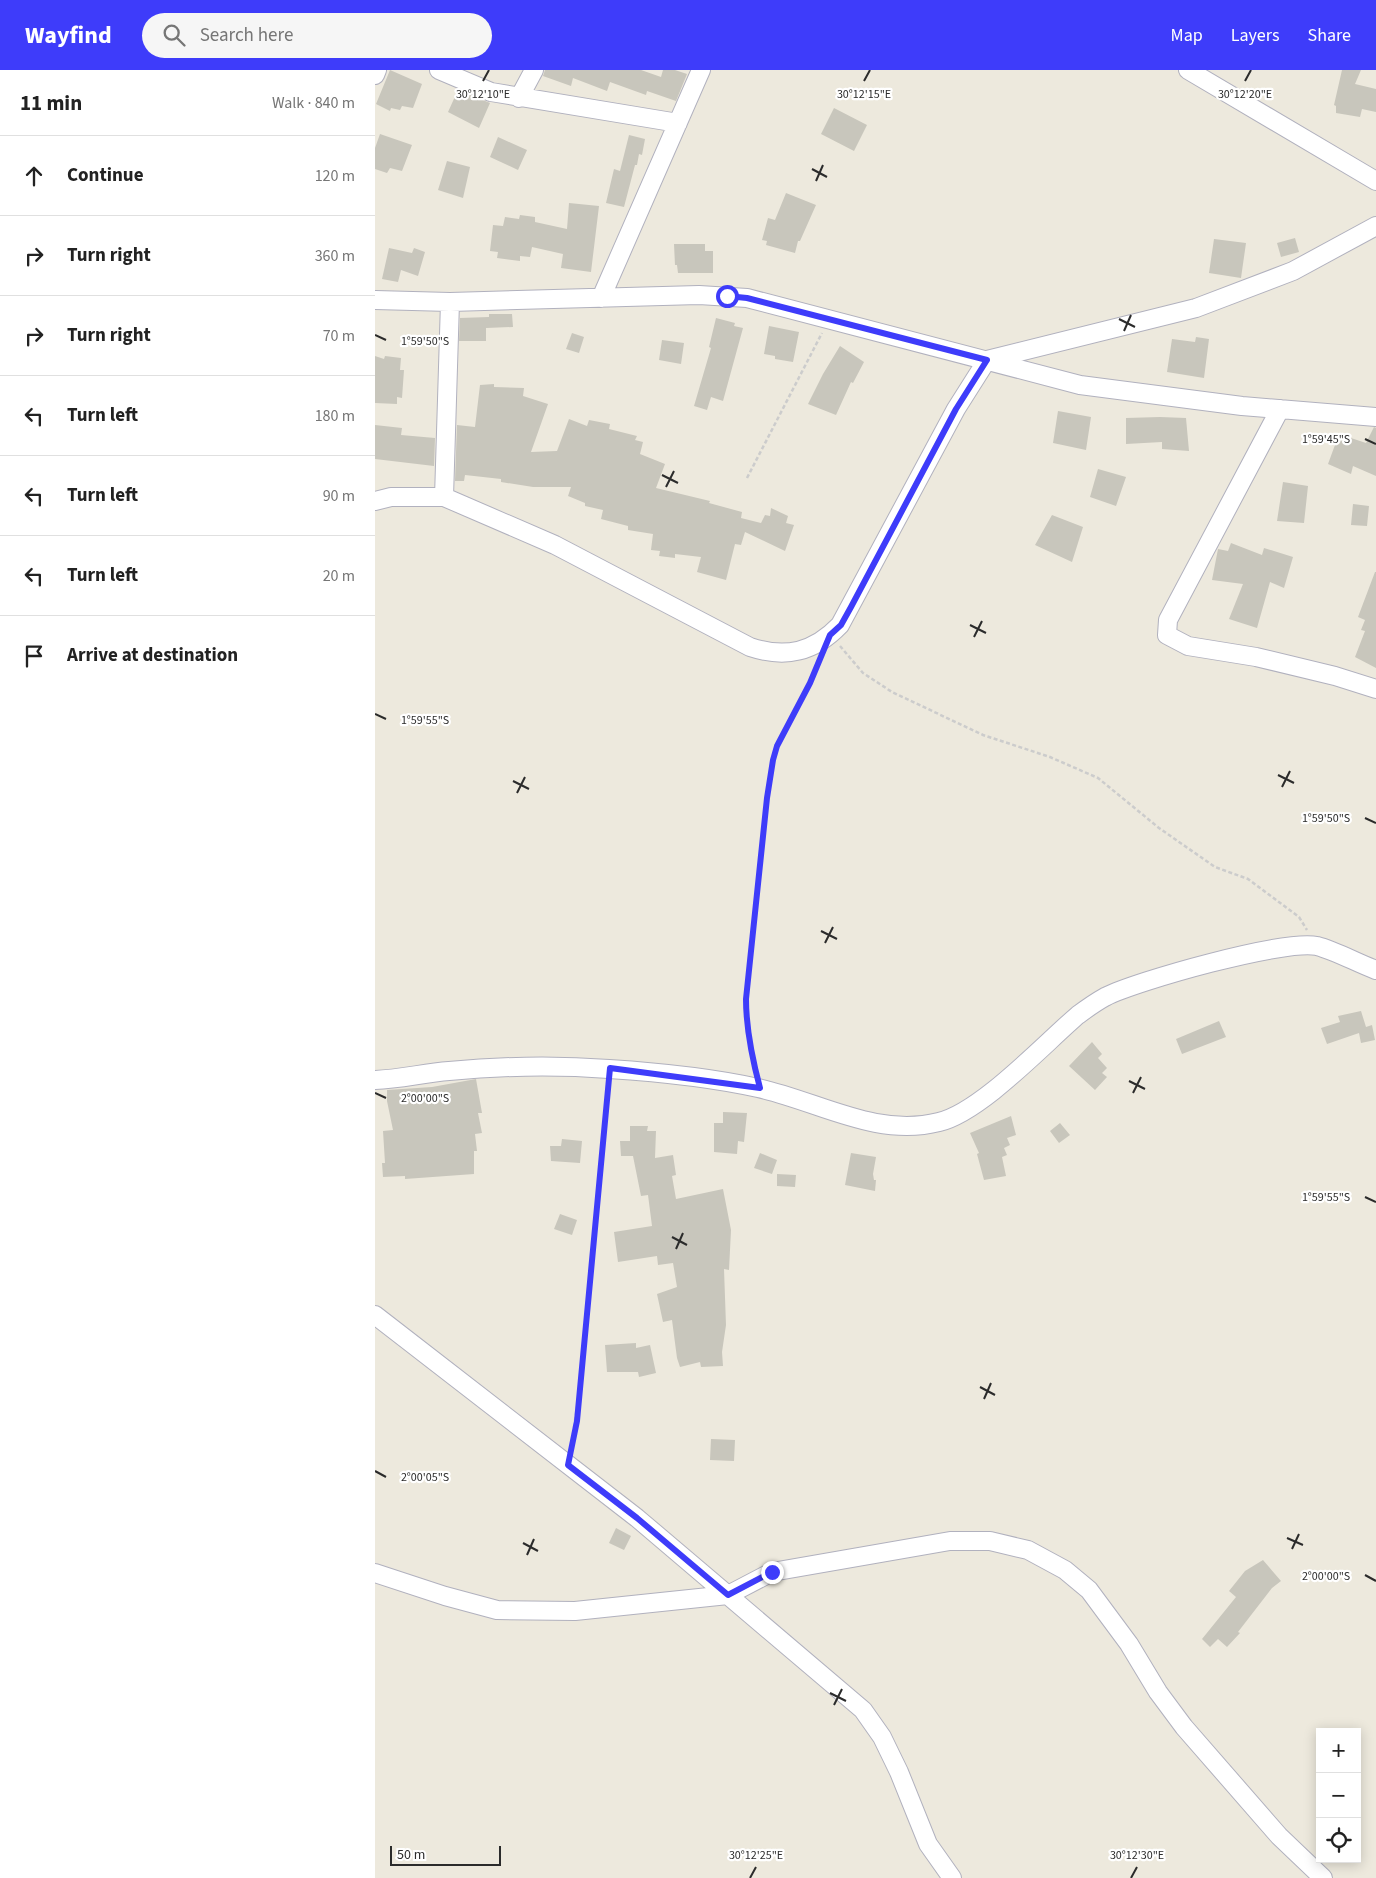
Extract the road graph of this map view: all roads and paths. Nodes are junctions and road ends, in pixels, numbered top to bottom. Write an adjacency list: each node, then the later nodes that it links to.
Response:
1 (377, 70): 6 (street)
2 (439, 70): 7 (street)
3 (534, 70): 7 (street)
4 (701, 70): 8 (street)
5 (1188, 70): 9 (street)
6 (375, 75)
7 (519, 98): 8 (street)
8 (678, 123): 11 (street)
9 (1376, 181)
10 (1376, 226): 15 (street)
11 (601, 298): 13 (street); 14 (street)
12 (375, 300): 13 (street)
13 (450, 302): 20 (street)
14 (829, 320): 15 (street); 18 (path)
15 (987, 360): 16 (street); 21 (street)
16 (1280, 409): 17 (street); 22 (street)
17 (1376, 417)
18 (747, 478)
19 (380, 497): 20 (street)
20 (444, 497): 21 (street)
21 (830, 635): 23 (path); 27 (path)
22 (1376, 689)
23 (1316, 946): 24 (street); 27 (street)
24 (1376, 970)
25 (610, 1068): 26 (street); 27 (street); 29 (path)
26 (375, 1080)
27 (760, 1088)
28 (375, 1315): 29 (street)
29 (568, 1465): 31 (street)
30 (375, 1573): 31 (street)
31 (728, 1595): 32 (street); 33 (street)
32 (952, 1878)
33 (1323, 1878)

